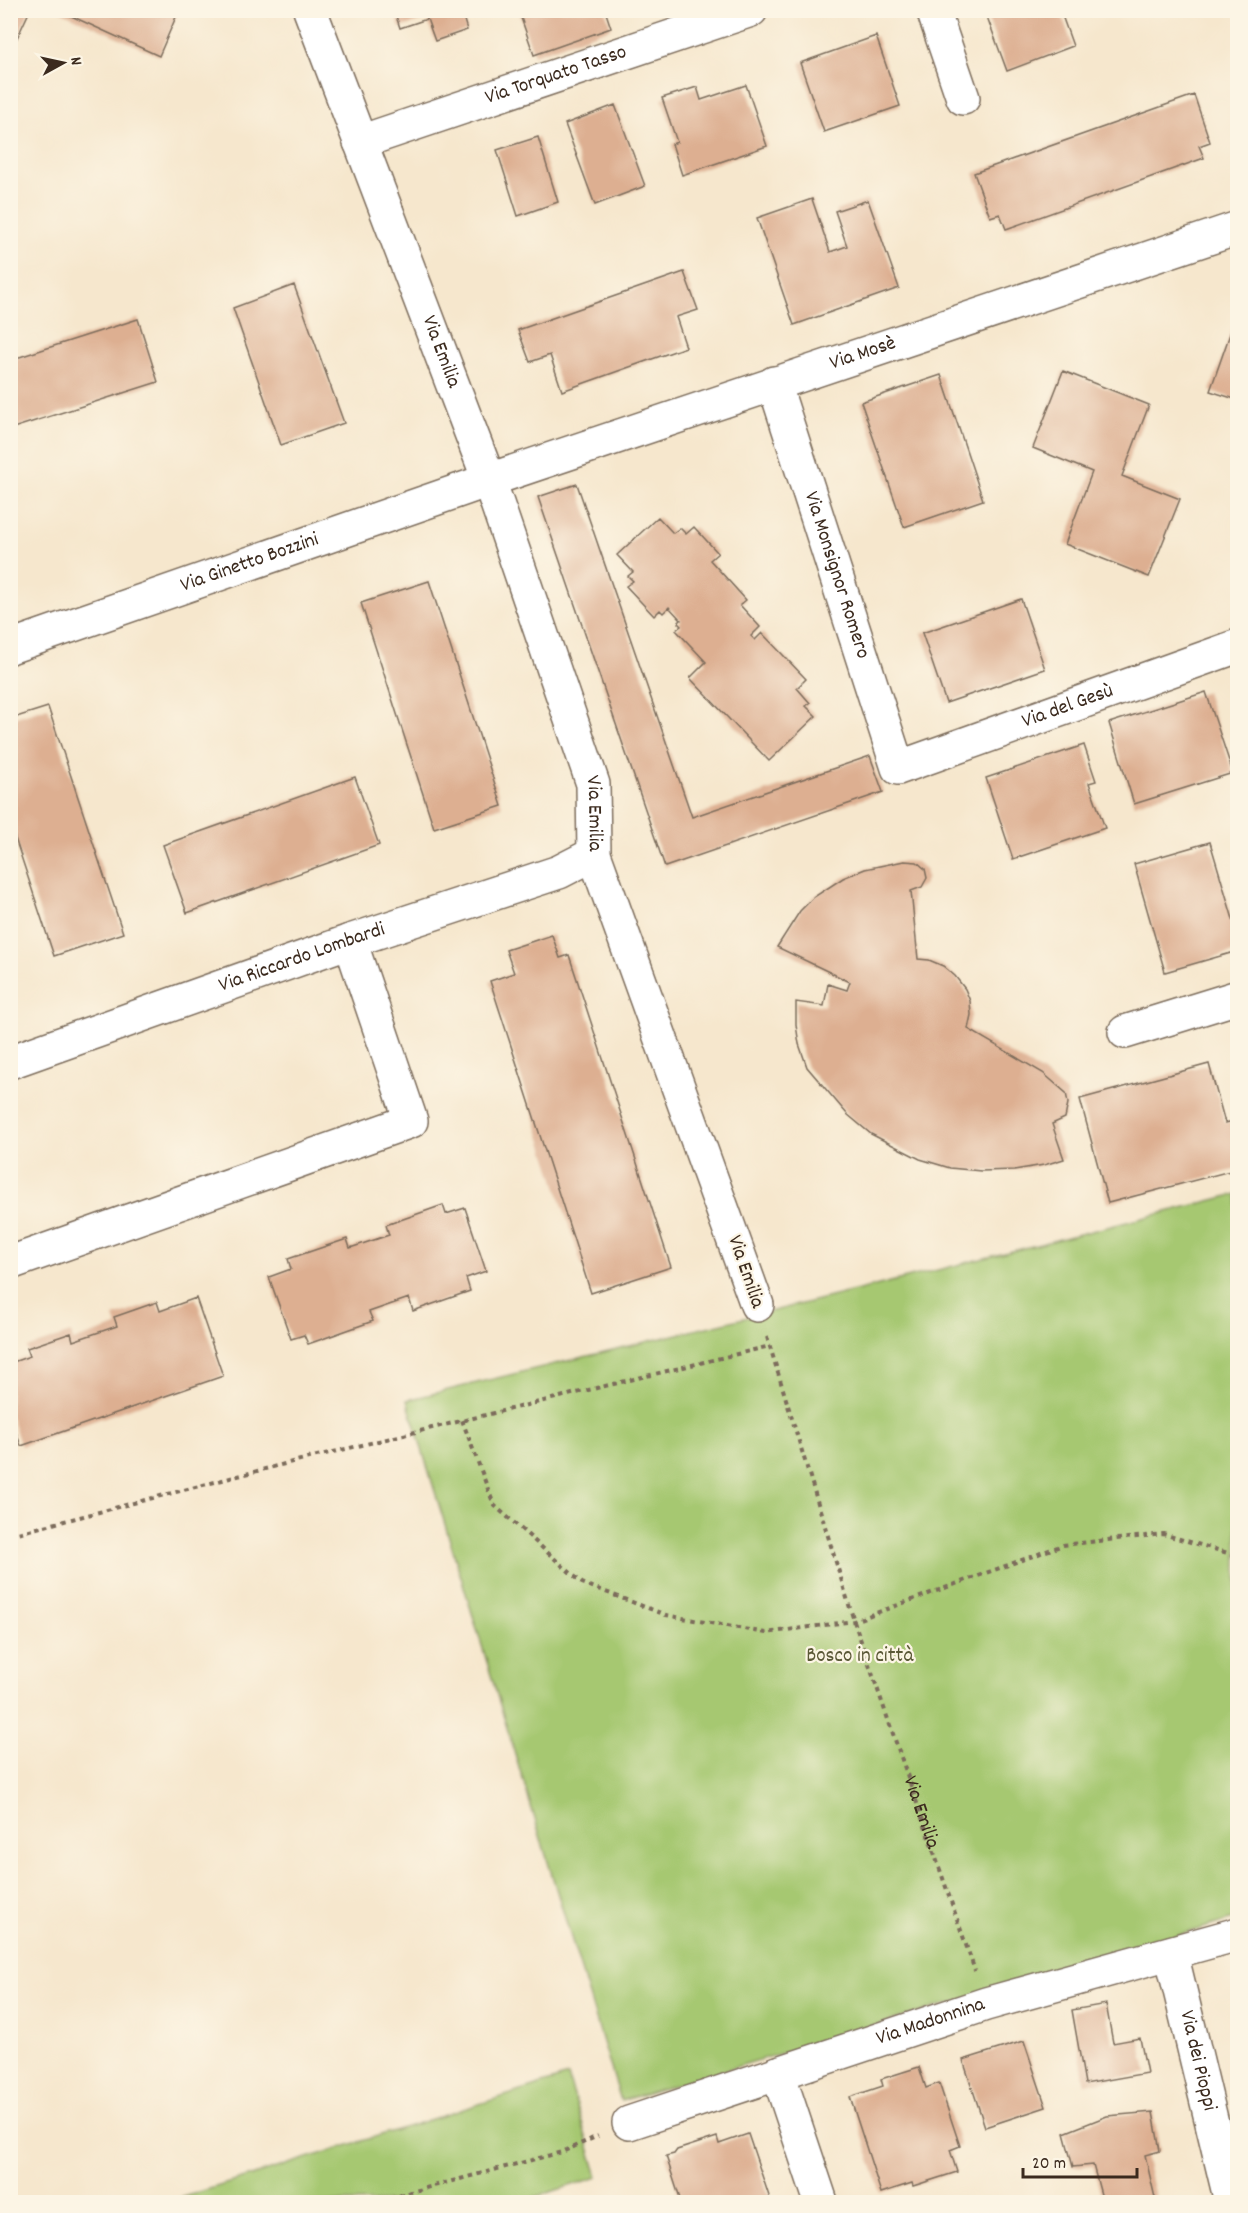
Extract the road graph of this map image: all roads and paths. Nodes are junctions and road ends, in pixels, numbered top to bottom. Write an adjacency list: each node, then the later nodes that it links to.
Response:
1 (310, 10): 5 (street, Via Emilia)
2 (751, 10): 5 (street, Via Torquato Tasso)
3 (933, 10): 4 (street)
4 (963, 98)
5 (360, 142): 8 (street, Via Emilia)
6 (1238, 228): 7 (street, Via Mosè)
7 (774, 383): 8 (street, Via Mosè); 11 (street, Via Monsignor Romero)
8 (489, 480): 10 (street, Via Ginetto Bozzini); 12 (street, Via Emilia)
9 (1238, 646): 11 (street, Via del Gesù)
10 (10, 647)
11 (898, 768)
12 (594, 854): 13 (street, Via Riccardo Lombardi); 18 (street, Via Emilia)
13 (350, 941): 16 (street, Via Riccardo Lombardi); 17 (street)
14 (1238, 997): 15 (street)
15 (1125, 1032)
16 (10, 1062)
17 (10, 1263)
18 (758, 1305): 19 (path, Via Emilia)
19 (770, 1346): 20 (path); 23 (path, Via Emilia)
20 (462, 1420): 21 (path); 23 (path)
21 (10, 1535)
22 (1238, 1556): 23 (path)
23 (854, 1621): 26 (path, Via Emilia)
24 (1238, 1934): 25 (street, Via Madonnina)
25 (1171, 1953): 26 (street, Via Madonnina); 31 (street, Via dei Pioppi)
26 (986, 2004): 27 (street, Via Madonnina)
27 (778, 2073): 28 (street, Via Madonnina); 30 (street)
28 (629, 2123): 29 (path)
29 (373, 2202)
30 (821, 2202)
31 (1231, 2202)

